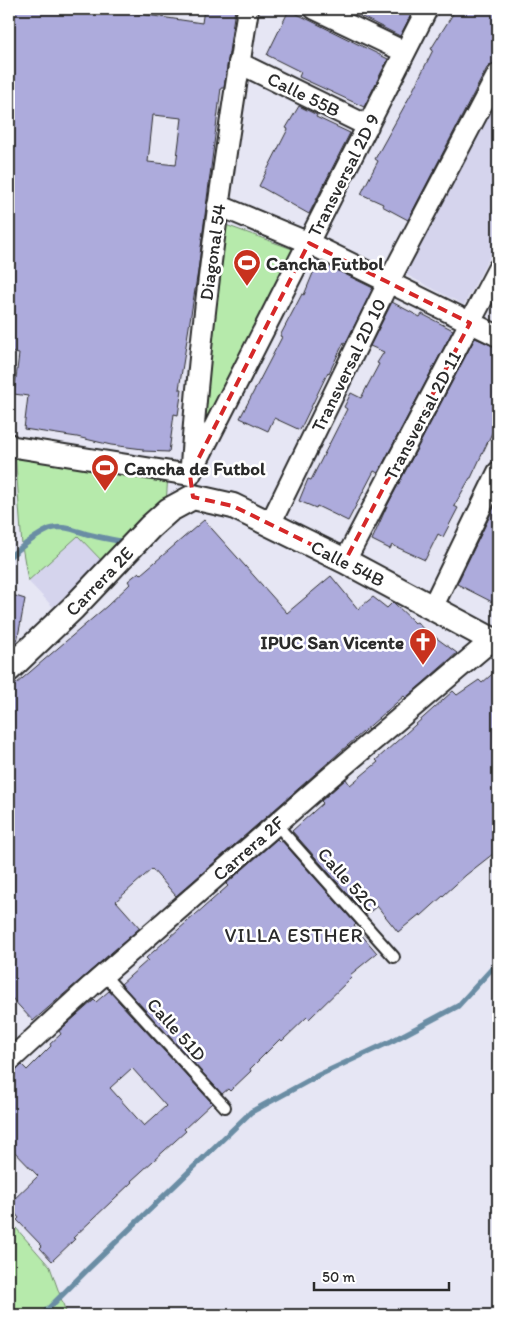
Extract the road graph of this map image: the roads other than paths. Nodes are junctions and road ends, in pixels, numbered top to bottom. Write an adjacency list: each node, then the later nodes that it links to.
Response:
1 (248, 9): 5 (street, Diagonal 54)
2 (315, 9): 4 (street)
3 (427, 9): 4 (street, Transversal 2D 9)
4 (405, 52): 7 (street, Transversal 2D 9)
5 (239, 63): 7 (street, Calle 55B); 8 (street, Diagonal 54)
6 (498, 74): 11 (street, Transversal 2D 10)
7 (368, 126): 9 (street, Transversal 2D 9)
8 (218, 205): 9 (street); 16 (street, Diagonal 54)
9 (308, 243): 11 (street); 16 (street, Transversal 2D 9)
10 (498, 269): 12 (street, Transversal 2D 11)
11 (388, 283): 12 (street); 17 (street, Transversal 2D 10)
12 (470, 322): 13 (street); 18 (street, Transversal 2D 11)
13 (498, 336)
14 (9, 445): 16 (street)
15 (498, 472): 19 (street)
16 (191, 486): 17 (street, Calle 54B); 21 (street, Carrera 2E)
17 (270, 524): 18 (street, Calle 54B)
18 (345, 561): 19 (street, Calle 54B)
19 (432, 608): 20 (street, Calle 54B)
20 (497, 642): 22 (street, Carrera 2F)
21 (9, 669)
22 (276, 824): 23 (lane, Calle 52C); 24 (street, Carrera 2F)
23 (394, 957)
24 (104, 974): 25 (street, Carrera 2F); 26 (lane, Calle 51D)
25 (9, 1061)
26 (225, 1107)

